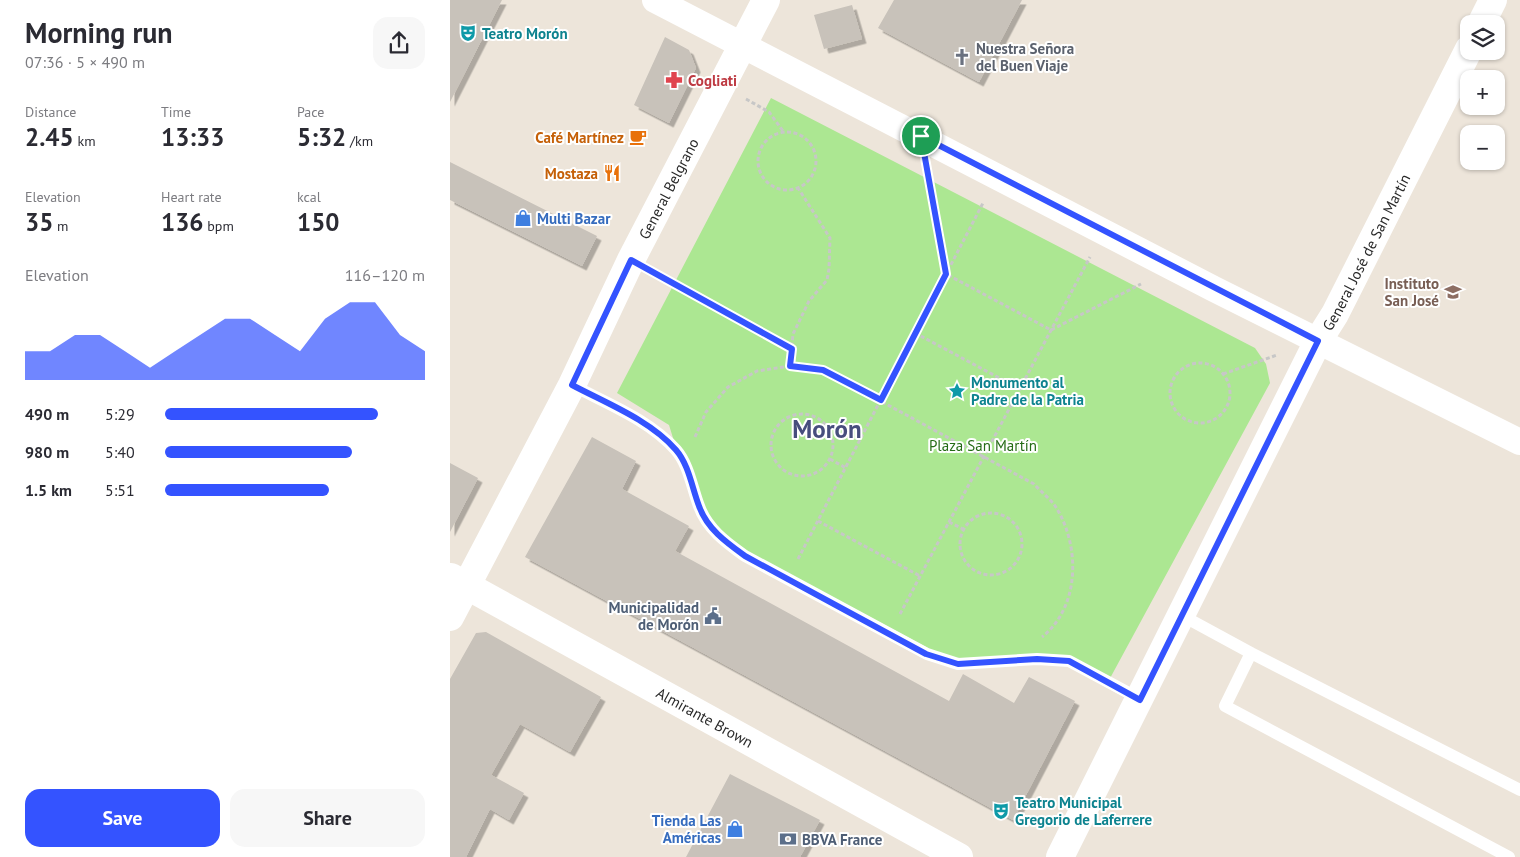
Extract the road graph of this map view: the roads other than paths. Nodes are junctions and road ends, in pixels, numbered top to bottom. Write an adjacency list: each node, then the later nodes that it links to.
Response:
1 (655, 0): 5 (street)
2 (766, 0): 5 (street, General Belgrano)
3 (1493, 0): 4 (street)
4 (1486, 15)
5 (742, 45): 7 (street); 8 (street, General Belgrano)
6 (1463, 60): 7 (street, General José de San Martín)
7 (1318, 341): 9 (street); 11 (street, General José de San Martín)
8 (572, 385): 10 (street, General Belgrano); 14 (lane)
9 (1520, 442)
10 (458, 581): 12 (street, General Belgrano); 16 (street, Almirante Brown)
11 (1181, 615): 13 (lane); 14 (street, General José de San Martín)
12 (450, 617)
13 (1251, 653): 15 (lane); 18 (lane)
14 (1140, 700): 17 (street, General José de San Martín)
15 (1520, 790)
16 (959, 857)
17 (1060, 857)
18 (1509, 857)

